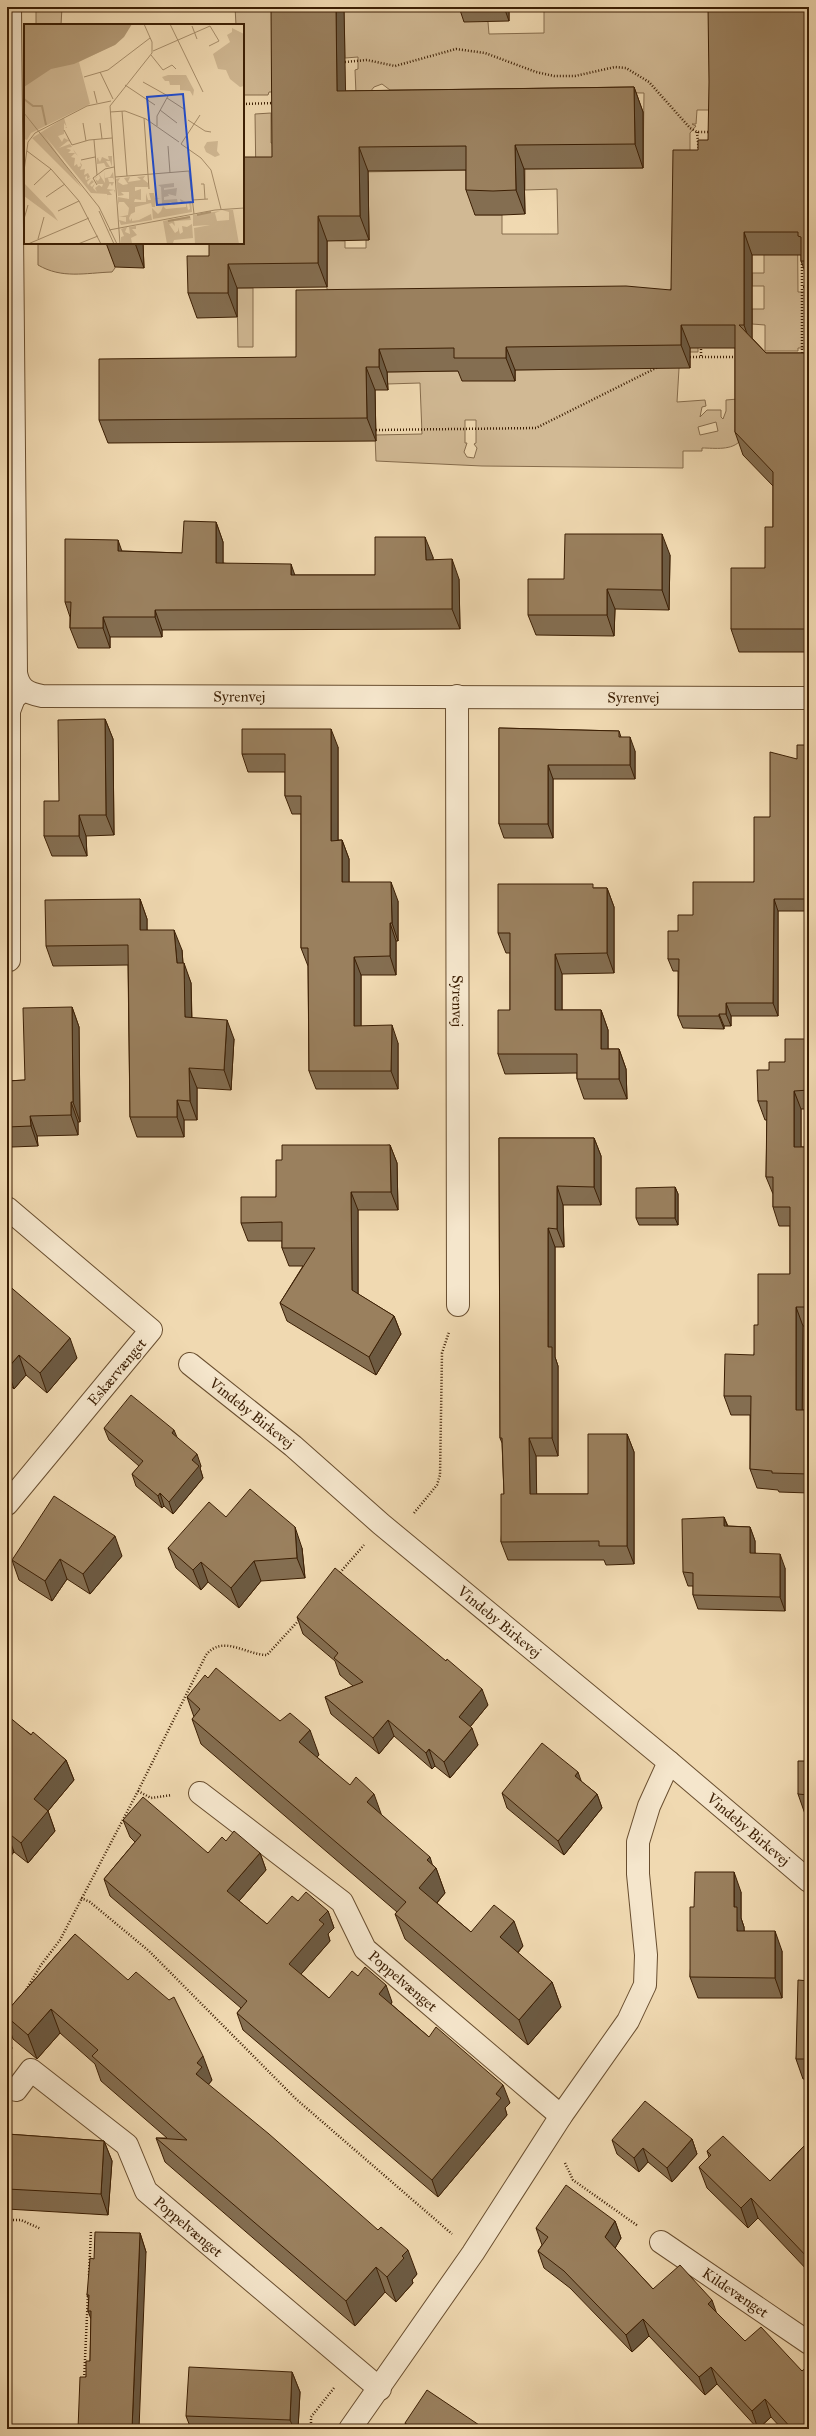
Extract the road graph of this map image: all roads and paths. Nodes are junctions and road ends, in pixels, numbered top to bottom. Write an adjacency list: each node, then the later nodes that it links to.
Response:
1 (10, 7): 2 (street)
2 (8, 38): 23 (street)
3 (345, 62): 7 (path)
4 (280, 103): 5 (path)
5 (244, 104)
6 (714, 131): 7 (path)
7 (697, 132): 8 (path)
8 (697, 146): 9 (path); 10 (path)
9 (705, 146)
10 (700, 158)
11 (802, 257): 12 (path)
12 (802, 287): 13 (path); 16 (path)
13 (809, 287)
14 (701, 343): 20 (path)
15 (794, 356): 16 (path)
16 (802, 356): 17 (path)
17 (809, 356)
18 (680, 357): 20 (path)
19 (740, 357): 20 (path)
20 (701, 358)
21 (661, 366): 22 (path)
22 (376, 430)
23 (23, 690): 24 (street, Syrenvej); 26 (street)
24 (457, 696): 25 (street, Syrenvej); 28 (street, Syrenvej)
25 (809, 698)
26 (9, 960)
27 (7, 1208): 30 (street, Eskærvænget)
28 (458, 1305): 31 (path)
29 (190, 1364): 31 (street, Vindeby Birkevej)
30 (7, 1504)
31 (389, 1530): 32 (path); 34 (street, Vindeby Birkevej)
32 (336, 1577)
33 (301, 1618): 35 (path)
34 (669, 1762): 38 (street, Vindeby Birkevej); 42 (street)
35 (138, 1792): 37 (path); 39 (path)
36 (200, 1793): 42 (street, Poppelvænget)
37 (151, 1798)
38 (809, 1881)
39 (81, 1898): 40 (path); 48 (path)
40 (22, 1997)
41 (16, 2090): 52 (street, Poppelvænget)
42 (561, 2116): 43 (street)
43 (542, 2146): 47 (path); 48 (street)
44 (7, 2220): 45 (path)
45 (41, 2229)
46 (91, 2231): 49 (path)
47 (661, 2242): 51 (street, Kildevænget)
48 (473, 2253): 54 (street)
49 (88, 2279)
50 (88, 2287): 53 (path)
51 (809, 2343)
52 (351, 2365): 54 (street, Poppelvænget); 55 (path)
53 (83, 2389)
54 (380, 2389): 56 (street)
55 (311, 2429)
56 (350, 2429)

